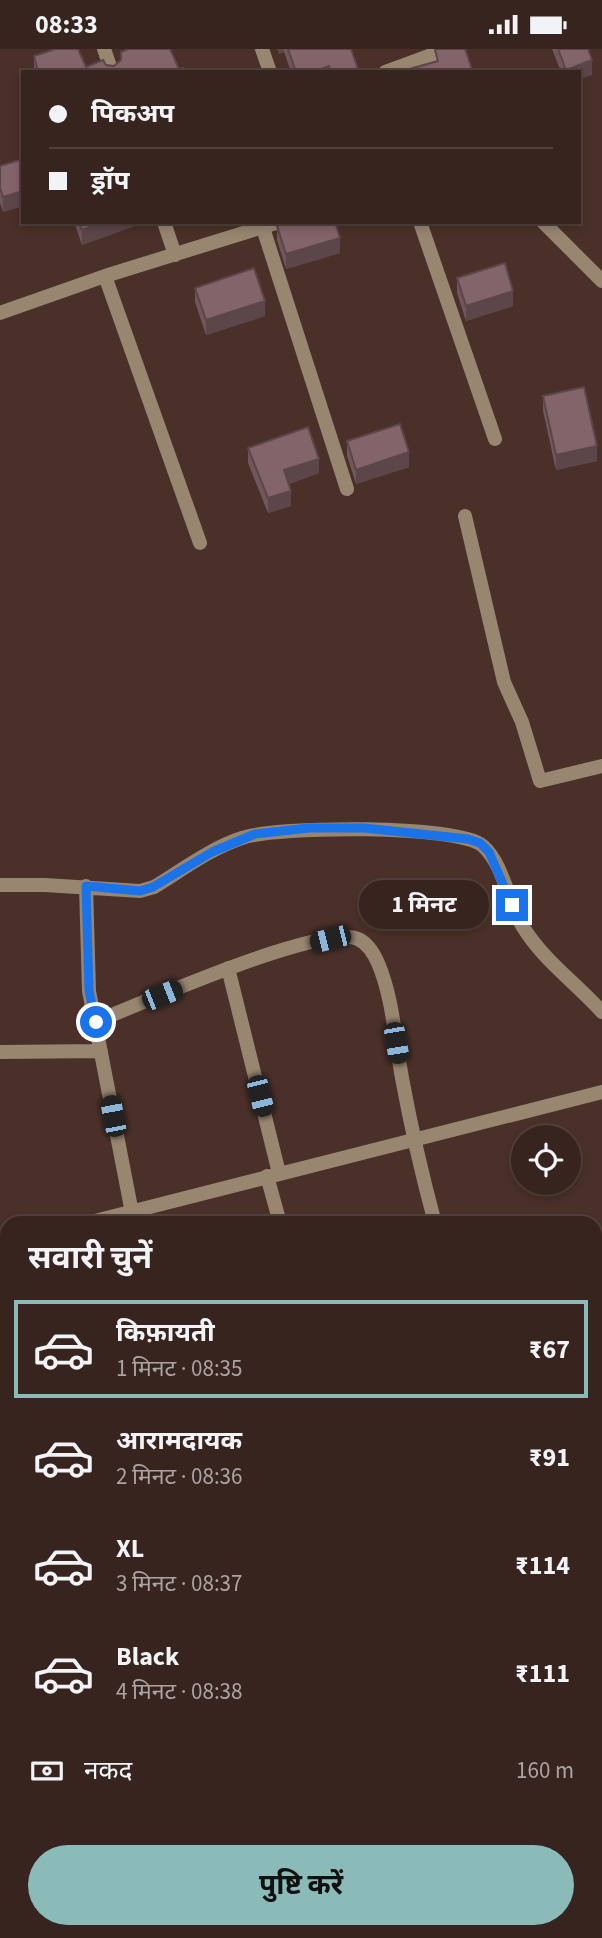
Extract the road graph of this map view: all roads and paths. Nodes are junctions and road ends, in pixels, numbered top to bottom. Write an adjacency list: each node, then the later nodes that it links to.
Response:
1 (104, 49): 5 (street)
2 (262, 49): 6 (street)
3 (448, 49): 4 (street)
4 (428, 52): 7 (street)
5 (111, 70)
6 (269, 70)
7 (389, 70)
8 (165, 224): 13 (street)
9 (273, 224): 12 (street)
10 (421, 224): 17 (street)
11 (546, 224): 15 (street)
12 (262, 228): 13 (street); 18 (street)
13 (175, 255): 14 (street)
14 (105, 276): 16 (street); 20 (street)
15 (602, 281)
16 (0, 313)
17 (495, 439)
18 (347, 489)
19 (465, 516): 21 (street)
20 (200, 543)
21 (602, 766)
22 (0, 885): 23 (street)
23 (86, 886): 25 (street); 26 (street)
24 (228, 968): 26 (street); 30 (street); 31 (street)
25 (602, 1012)
26 (96, 1022): 27 (street)
27 (101, 1051): 28 (street); 32 (street)
28 (0, 1052)
29 (602, 1092): 30 (street)
30 (413, 1138): 31 (street); 35 (street)
31 (273, 1175): 33 (street); 34 (street)
32 (133, 1216)
33 (136, 1216)
34 (279, 1216)
35 (433, 1216)

